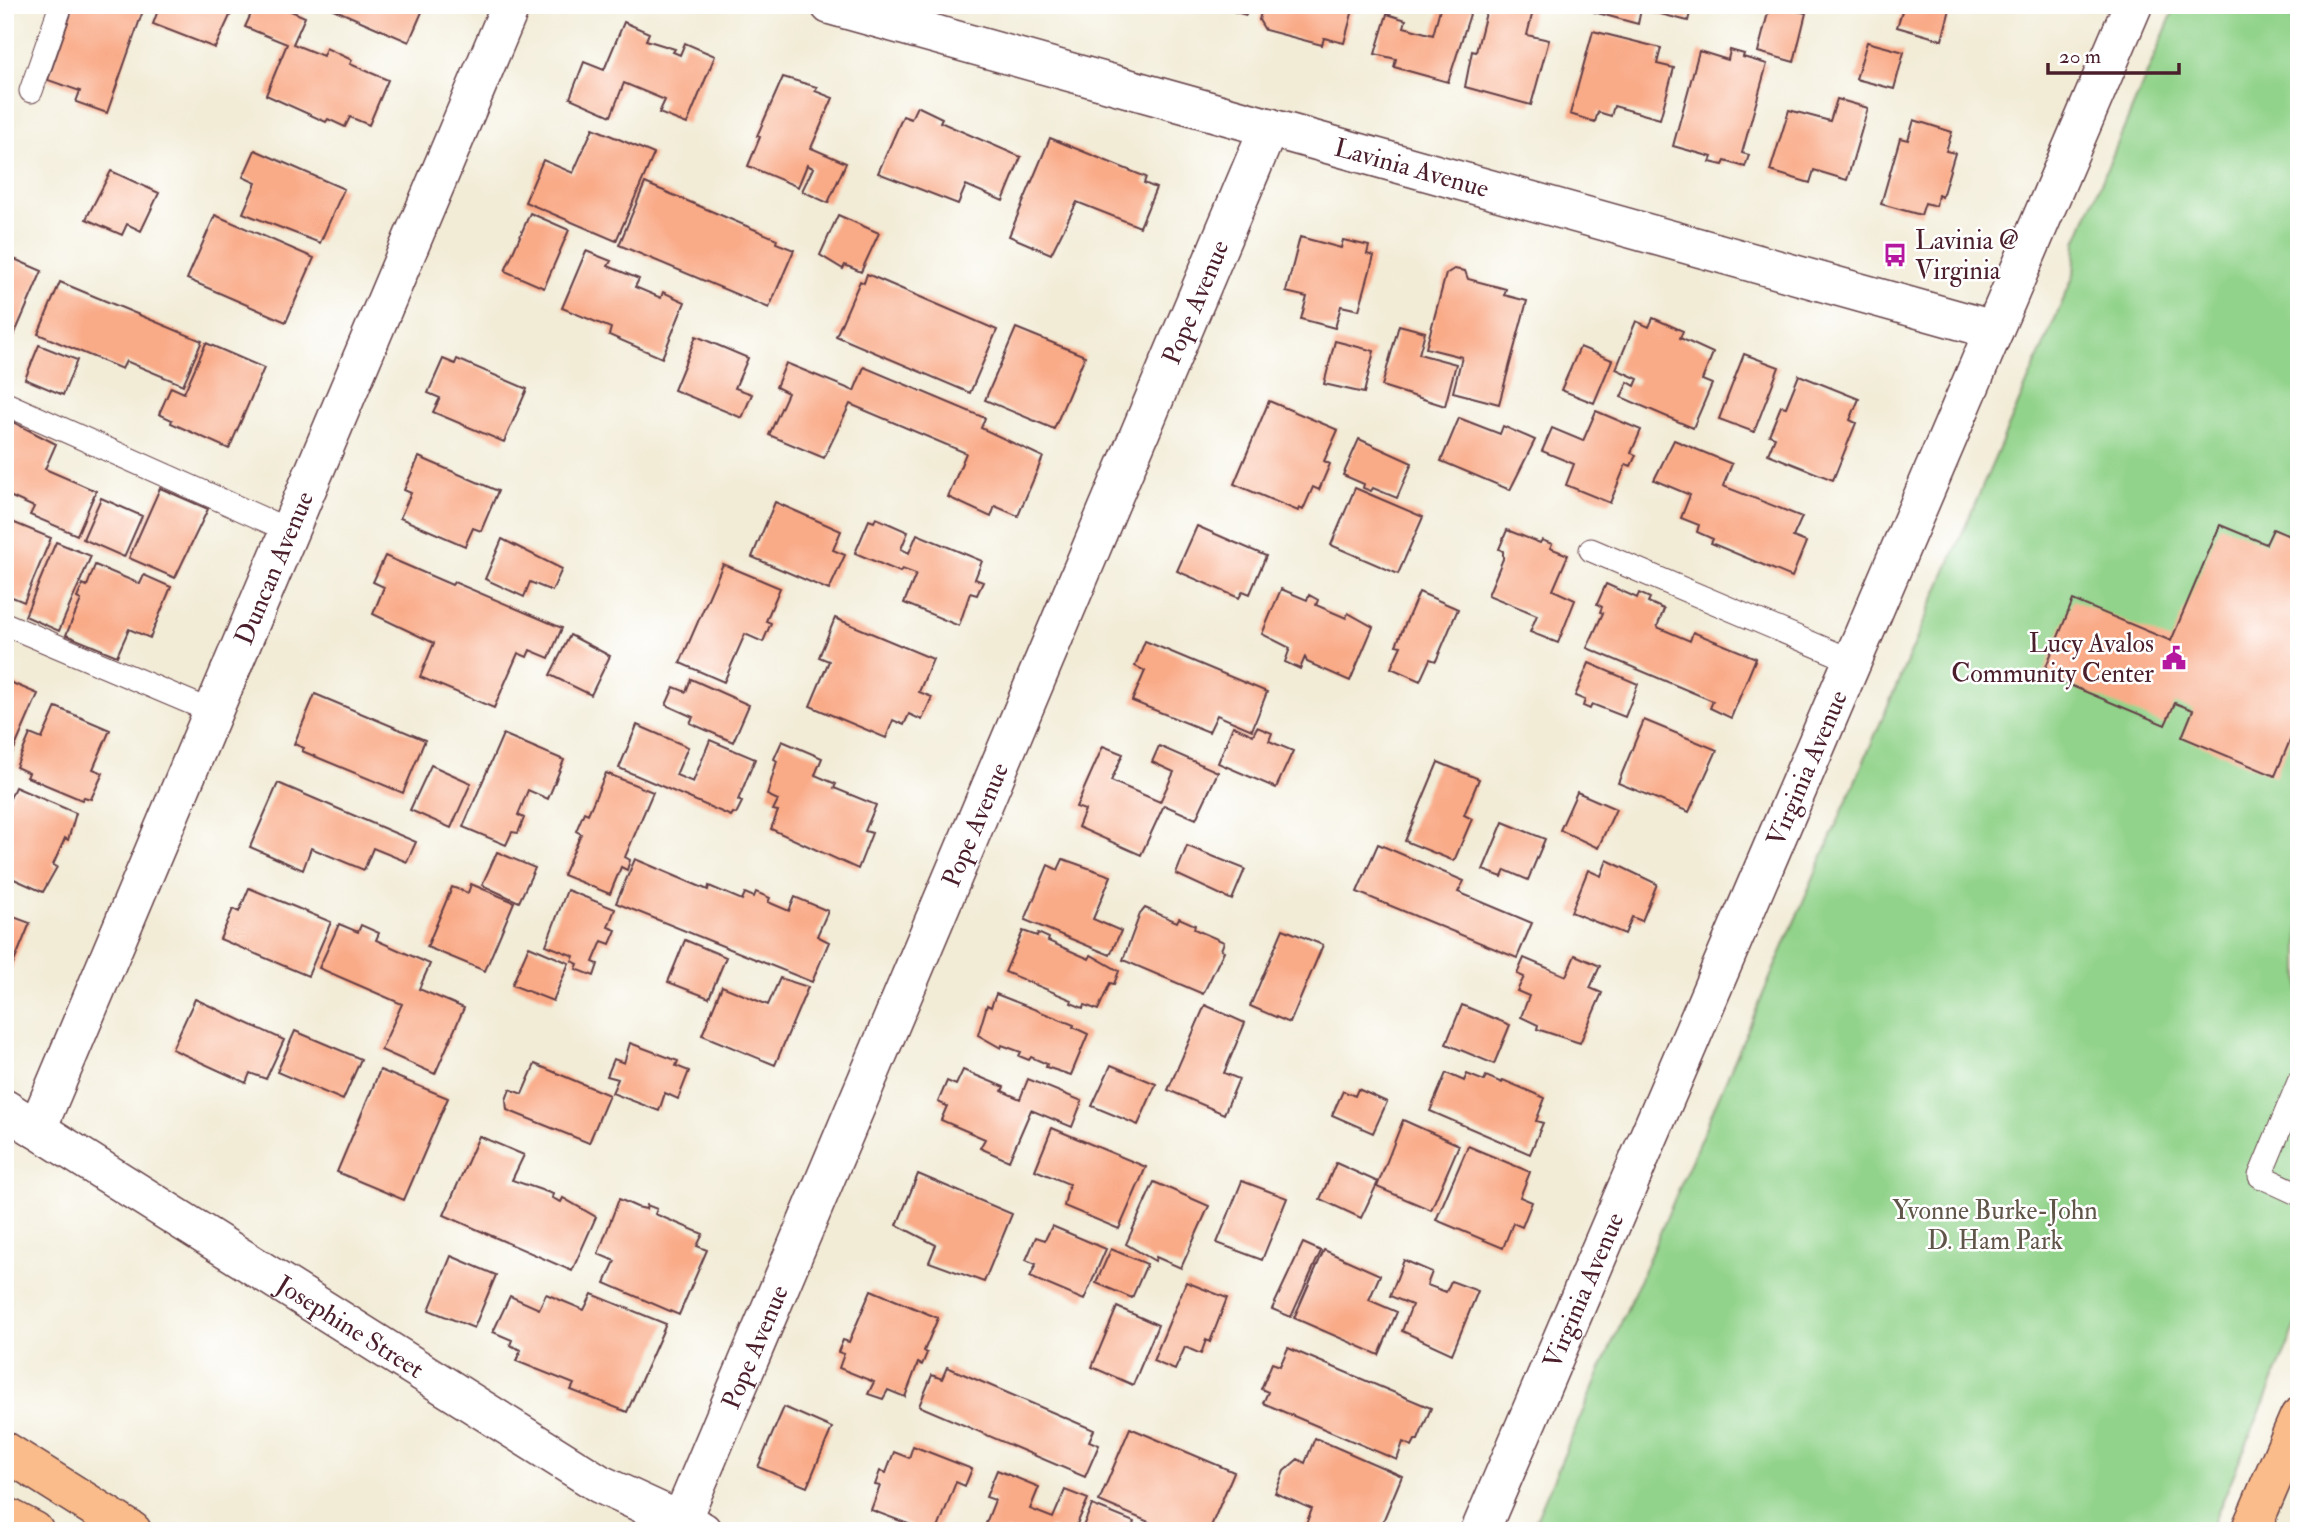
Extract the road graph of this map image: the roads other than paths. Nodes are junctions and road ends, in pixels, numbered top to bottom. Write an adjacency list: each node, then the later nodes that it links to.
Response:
1 (61, 5): 5 (lane)
2 (512, 5): 9 (street, Duncan Avenue)
3 (830, 5): 6 (street, Lavinia Avenue)
4 (2133, 5): 7 (street, Virginia Avenue)
5 (31, 91)
6 (1269, 127): 7 (street, Lavinia Avenue); 21 (street, Pope Avenue)
7 (1994, 330): 12 (street, Virginia Avenue)
8 (6, 404): 9 (lane)
9 (290, 531): 13 (street, Duncan Avenue)
10 (1591, 550): 12 (lane)
11 (5, 624): 13 (lane)
12 (1853, 661): 24 (street, Virginia Avenue)
13 (214, 712): 16 (street, Duncan Avenue)
14 (2297, 1093): 17 (lane)
15 (5, 1109): 16 (street, Josephine Street)
16 (37, 1129): 21 (street, Josephine Street)
17 (2299, 1194)
18 (2299, 1417): 25 (main road)
19 (5, 1452): 23 (main road)
20 (5, 1516): 22 (main road)
21 (691, 1526)
22 (34, 1531)
23 (132, 1531)
24 (1480, 1531)
25 (2250, 1531)

